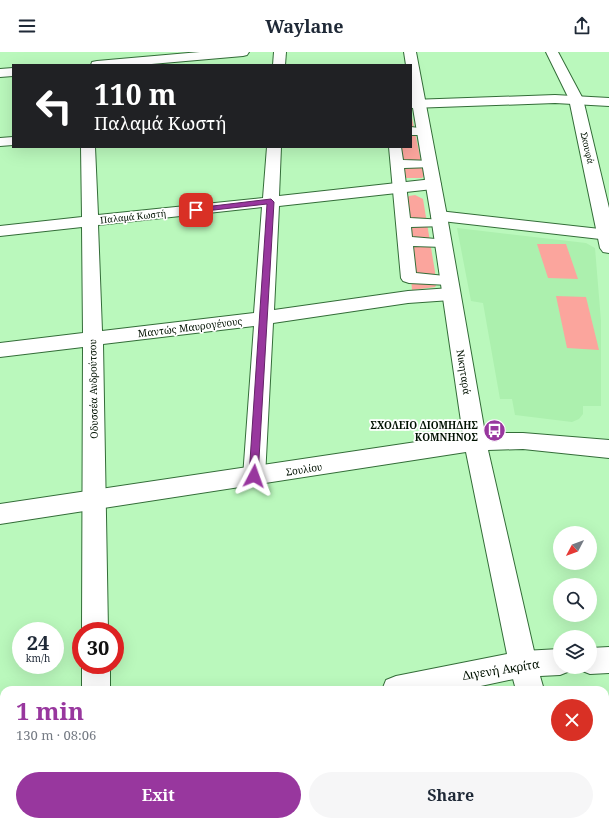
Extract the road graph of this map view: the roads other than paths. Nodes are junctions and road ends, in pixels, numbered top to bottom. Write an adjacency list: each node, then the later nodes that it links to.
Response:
1 (243, 52): 5 (street)
2 (280, 52): 6 (street)
3 (410, 52): 7 (street, Νικηταρά)
4 (552, 52): 11 (street, Σκουφά)
5 (90, 63)
6 (280, 64)
7 (411, 64)
8 (12, 72): 9 (street)
9 (0, 73)
10 (412, 78): 13 (street, Νικηταρά)
11 (576, 99): 12 (street); 13 (street); 29 (street, Σκουφά)
12 (609, 102)
13 (414, 104): 14 (street, Νικηταρά)
14 (417, 131): 21 (street, Νικηταρά)
15 (12, 141): 16 (street)
16 (0, 142)
17 (88, 148): 26 (street, Οδυσσέα Ανδρούτσου)
18 (274, 148): 24 (street)
19 (394, 148): 20 (street)
20 (397, 164): 21 (street); 23 (street)
21 (429, 164): 22 (street, Νικηταρά)
22 (433, 184): 23 (street, Παλαμά Κωστή); 25 (street, Νικηταρά)
23 (400, 188): 24 (street, Παλαμά Κωστή); 27 (street)
24 (271, 202): 26 (street, Παλαμά Κωστή); 33 (street)
25 (440, 220): 27 (street); 29 (street); 31 (street, Νικηταρά)
26 (90, 222): 28 (street, Παλαμά Κωστή); 34 (street, Οδυσσέα Ανδρούτσου)
27 (403, 222): 30 (street)
28 (0, 231)
29 (608, 239)
30 (405, 241): 31 (street); 32 (street)
31 (443, 243): 32 (street, Νικηταρά)
32 (450, 287): 33 (street, Μαντώς Μαυρογένους); 36 (street, Νικηταρά)
33 (264, 318): 34 (street, Μαντώς Μαυρογένους); 38 (street)
34 (93, 338): 35 (street, Μαντώς Μαυρογένους); 39 (street, Οδυσσέα Ανδρούτσου)
35 (0, 350)
36 (475, 442): 37 (street, Σουλίου); 38 (street, Σουλίου); 45 (street, Νικηταρά)
37 (609, 449)
38 (254, 476): 39 (street, Σουλίου)
39 (94, 500): 40 (street, Σουλίου); 41 (street, Οδυσσέα Ανδρούτσου)
40 (0, 514)
41 (95, 622)
42 (597, 660): 43 (street)
43 (609, 660)
44 (553, 662): 45 (street, Διγενή Ακρίτα)
45 (523, 664): 48 (street, Διγενή Ακρίτα); 49 (street, Νικηταρά)
46 (96, 674): 47 (street)
47 (96, 686)
48 (416, 686)
49 (529, 686)

